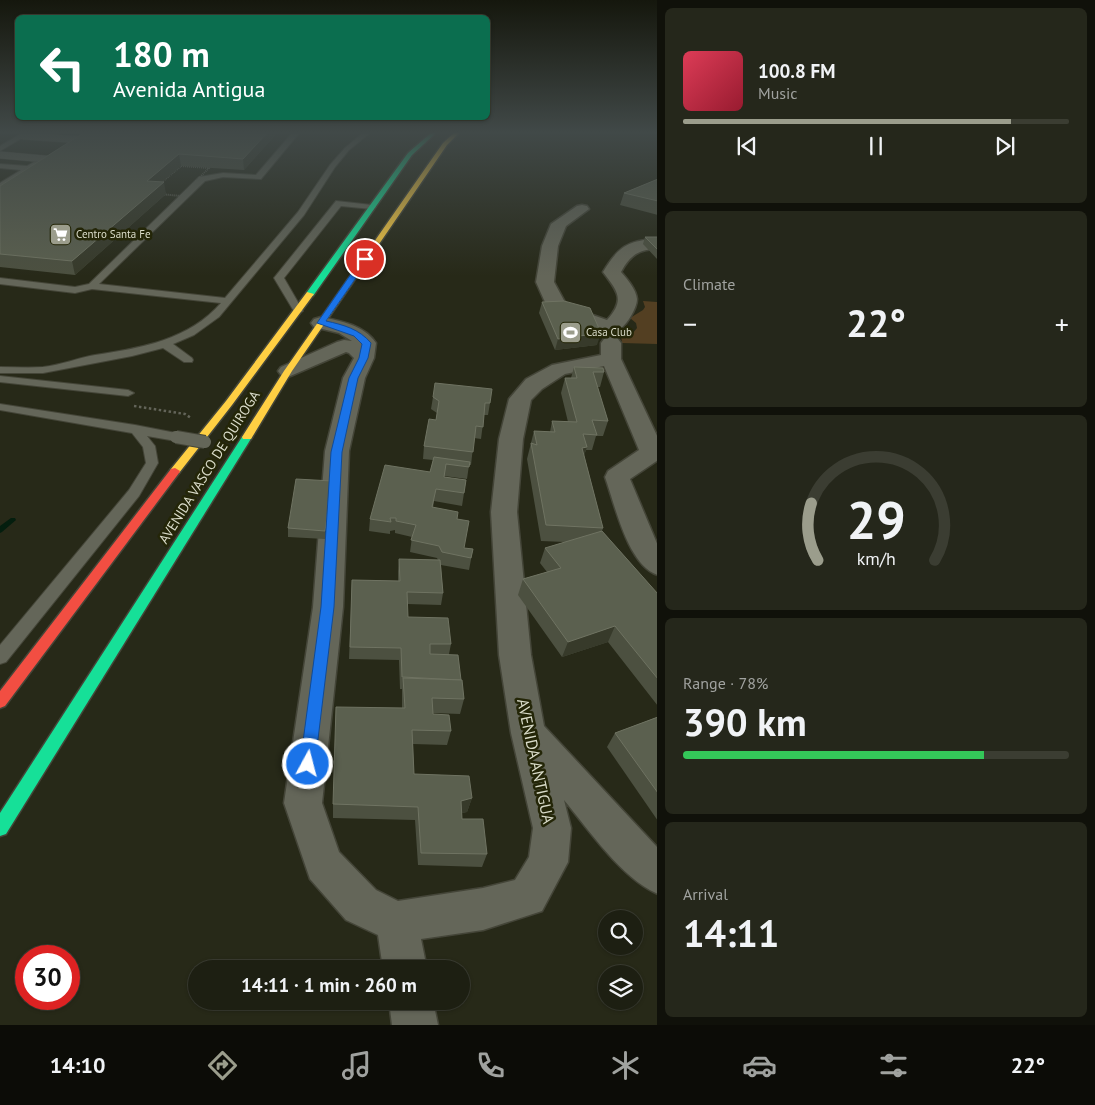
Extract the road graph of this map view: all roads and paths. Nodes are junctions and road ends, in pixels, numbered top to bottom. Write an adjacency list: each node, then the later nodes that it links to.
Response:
1 (201, 180): 9 (lane)
2 (323, 180): 10 (lane)
3 (391, 180): 5 (main road, AVENIDA VASCO DE QUIROGA)
4 (419, 180): 12 (main road, AVENIDA VASCO DE QUIROGA)
5 (372, 207): 11 (main road, AVENIDA VASCO DE QUIROGA); 11 (lane)
6 (582, 209): 13 (street)
7 (657, 244): 13 (street)
8 (0, 281): 9 (lane)
9 (92, 286): 10 (lane)
10 (227, 300): 14 (lane)
11 (298, 311): 29 (main road, AVENIDA VASCO DE QUIROGA)
12 (321, 323): 15 (street); 19 (main road, AVENIDA VASCO DE QUIROGA)
13 (611, 327): 16 (street)
14 (165, 344): 17 (lane); 18 (lane)
15 (364, 358): 19 (street); 33 (street)
16 (611, 359): 26 (street); 30 (street, AVENIDA ANTIGUA)
17 (188, 360)
18 (0, 370)
19 (288, 371): 31 (main road, AVENIDA VASCO DE QUIROGA)
20 (0, 379): 21 (lane)
21 (128, 393)
22 (0, 407): 23 (lane)
23 (135, 429): 24 (lane); 28 (lane)
24 (176, 437): 25 (lane, bridge)
25 (205, 442)
26 (655, 453): 27 (street)
27 (657, 564)
28 (0, 657)
29 (0, 702)
30 (528, 733): 32 (street); 33 (street, AVENIDA ANTIGUA)
31 (0, 828)
32 (657, 873)
33 (397, 922): 34 (street)
34 (403, 960)
35 (412, 1010): 36 (street)
36 (415, 1025)

